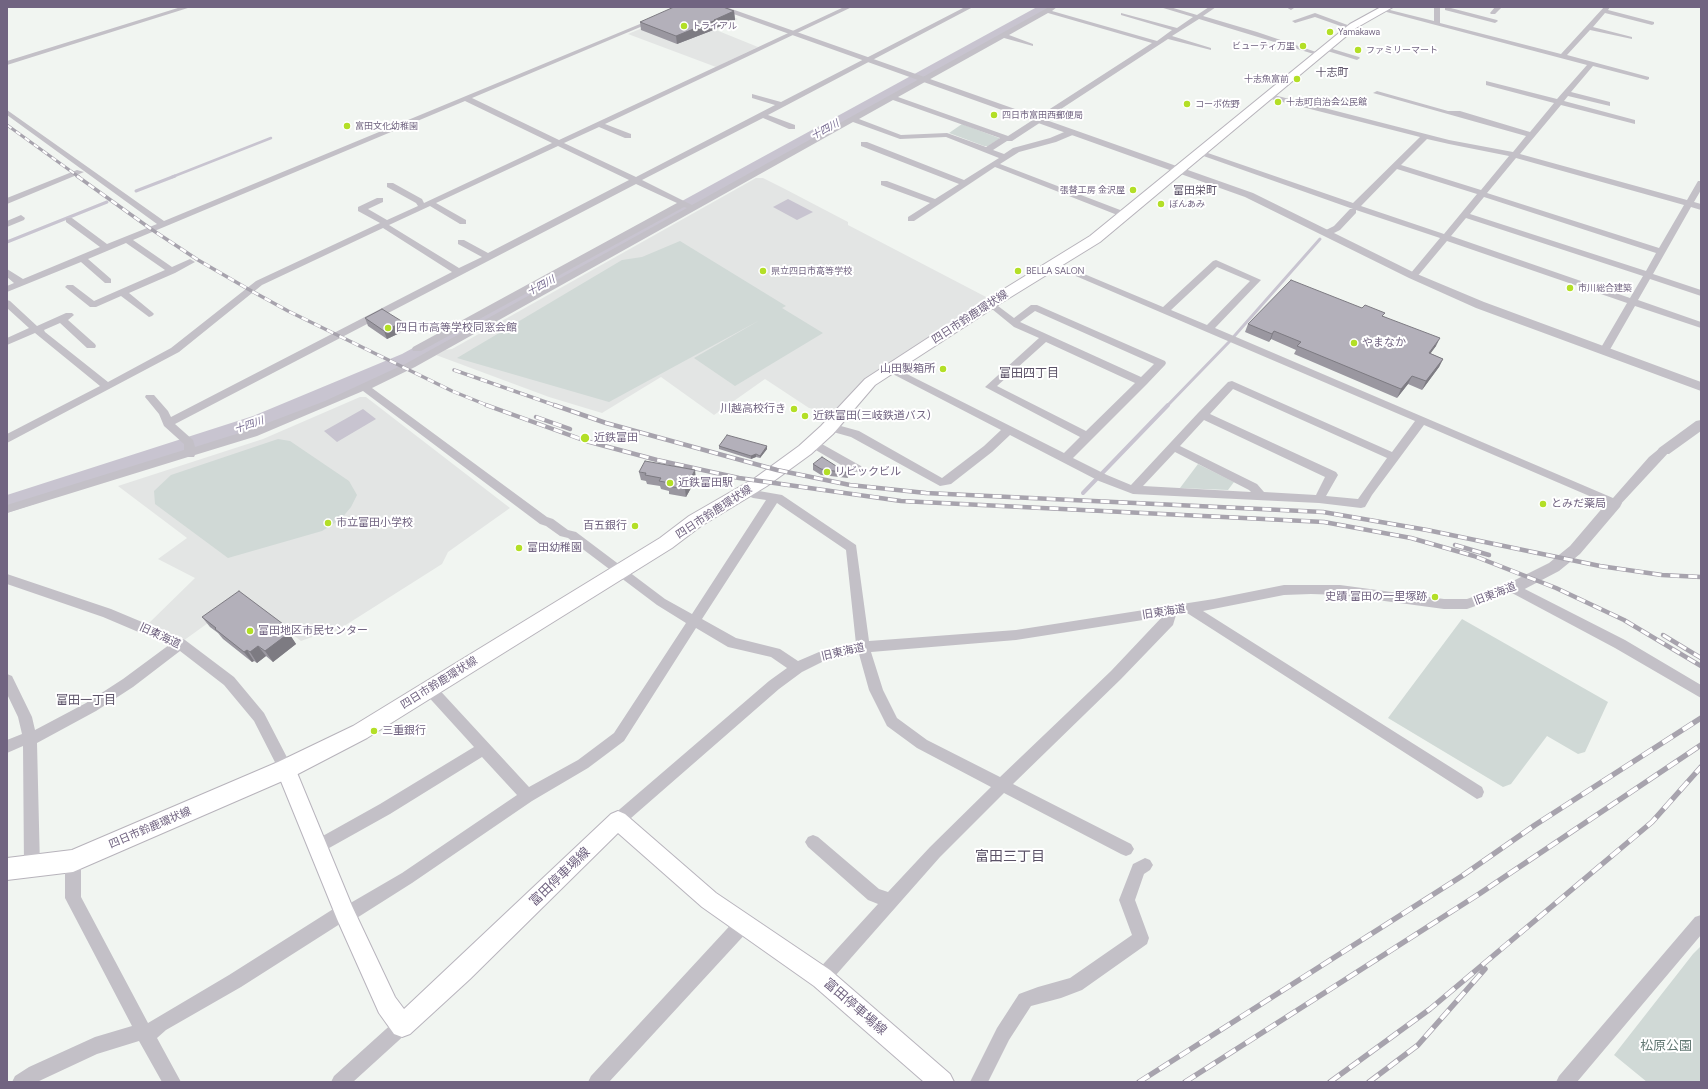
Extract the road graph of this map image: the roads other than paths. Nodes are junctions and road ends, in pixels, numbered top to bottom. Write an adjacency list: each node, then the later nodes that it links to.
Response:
1 (188, 7): 38 (street)
2 (718, 7): 27 (street)
3 (849, 7): 27 (street)
4 (970, 7): 37 (street)
5 (1054, 7): 13 (street)
6 (1163, 7): 17 (street)
7 (1213, 7): 17 (street)
8 (1437, 7): 22 (street)
9 (1499, 7): 15 (street)
10 (1385, 9): 22 (street); 24 (main road, 四日市鈴鹿環状線)
11 (1447, 9): 14 (street)
12 (1605, 9): 21 (street); 25 (street)
13 (1047, 11): 28 (street); 31 (street)
14 (1462, 13): 20 (street); 23 (street)
15 (1493, 13)
16 (1123, 14): 26 (street)
17 (1198, 17): 26 (street); 34 (street)
18 (658, 19): 48 (street)
19 (1295, 21): 24 (street)
20 (1495, 21)
21 (1652, 23)
22 (1437, 24): 23 (street)
23 (1445, 26): 35 (street)
24 (1351, 28): 34 (main road, 四日市鈴鹿環状線)
25 (1589, 28): 30 (street); 35 (street)
26 (1178, 30): 29 (street)
27 (792, 33): 37 (street); 57 (street)
28 (1002, 35): 32 (street); 41 (street)
29 (1168, 37): 31 (street); 33 (street)
30 (1630, 38)
31 (1158, 43): 55 (street)
32 (1031, 44)
33 (1209, 49)
34 (1323, 52): 36 (street); 46 (main road, 四日市鈴鹿環状線)
35 (1563, 56): 39 (street)
36 (1357, 58)
37 (868, 60): 41 (street); 51 (street)
38 (7, 63)
39 (1591, 64): 40 (street); 43 (street)
40 (1647, 78)
41 (923, 79): 47 (street); 55 (street)
42 (1489, 83): 49 (street)
43 (1566, 93): 49 (street); 50 (street)
44 (1377, 94): 60 (street)
45 (755, 96): 51 (street)
46 (1270, 96): 62 (street); 67 (main road, 四日市鈴鹿環状線)
47 (892, 97): 54 (street); 63 (street)
48 (467, 99): 64 (street); 97 (street)
49 (1559, 102): 56 (street); 60 (street)
50 (1607, 104)
51 (782, 105): 52 (street)
52 (762, 115): 58 (street); 74 (street)
53 (7, 117): 97 (street)
54 (853, 119): 66 (street); 87 (street)
55 (1039, 120): 59 (street); 63 (street)
56 (1632, 122)
57 (599, 124): 61 (street); 64 (street)
58 (792, 127)
59 (1072, 132): 69 (street); 72 (street)
60 (1531, 135): 68 (street)
61 (628, 136)
62 (1425, 136): 68 (street); 71 (street)
63 (1006, 138): 66 (street)
64 (559, 143): 74 (street); 86 (street)
65 (864, 144): 76 (street)
66 (987, 150): 69 (street)
67 (1198, 153): 72 (main road, 四日市鈴鹿環状線); 89 (street)
68 (1515, 155): 80 (street); 85 (street)
69 (1004, 158): 70 (street)
70 (993, 164): 76 (street); 90 (street)
71 (1396, 166): 80 (street); 89 (street)
72 (1178, 169): 90 (main road, 四日市鈴鹿環状線); 99 (street)
73 (80, 172): 79 (street)
74 (637, 180): 87 (street); 105 (street)
75 (884, 183): 84 (street)
76 (964, 183): 84 (street)
77 (1701, 183): 85 (street)
78 (390, 185): 86 (street)
79 (29, 193): 81 (street); 83 (street)
80 (1482, 193): 91 (street); 104 (street)
81 (7, 194)
82 (380, 200): 98 (street)
83 (7, 201)
84 (935, 202): 93 (street)
85 (1688, 204): 88 (street); 104 (street)
86 (426, 205): 95 (street); 98 (street)
87 (689, 206): 132 (street); 137 (street)
88 (1701, 207)
89 (1354, 209): 99 (street); 100 (street)
90 (1125, 215): 108 (main road, 四日市鈴鹿環状線)
91 (1464, 215): 100 (street); 112 (street)
92 (21, 218): 96 (street)
93 (911, 219)
94 (69, 220): 103 (street)
95 (463, 222)
96 (7, 224)
97 (163, 224): 101 (street)
98 (385, 224): 111 (street); 136 (street)
99 (1327, 233): 113 (street)
100 (1445, 237): 113 (street); 120 (street)
101 (126, 239): 103 (street); 109 (street)
102 (461, 242): 105 (street)
103 (106, 248): 106 (street)
104 (1662, 252): 112 (street)
105 (489, 256): 111 (street)
106 (82, 258): 114 (street); 115 (street)
107 (190, 262): 109 (street)
108 (1055, 266): 122 (main road, 四日市鈴鹿環状線); 123 (street)
109 (172, 271): 118 (street)
110 (7, 272): 115 (street)
111 (459, 272): 142 (street)
112 (1648, 275): 119 (street); 120 (street)
113 (1413, 276): 133 (street)
114 (108, 281)
115 (24, 282): 117 (street)
116 (70, 287): 118 (street)
117 (7, 289)
118 (122, 292): 124 (street)
119 (1701, 293)
120 (1632, 302): 126 (street); 133 (street)
121 (7, 303): 127 (street)
122 (990, 303): 125 (street); 134 (main road, 四日市鈴鹿環状線)
123 (1164, 311): 128 (street); 128 (street)
124 (150, 314)
125 (1014, 322): 129 (street); 135 (street)
126 (1701, 325)
127 (37, 329): 130 (street); 131 (street); 136 (street)
128 (1208, 329): 141 (street)
129 (1045, 338): 135 (street); 146 (street)
130 (7, 342)
131 (91, 346)
132 (417, 349)
133 (1604, 351): 138 (street)
134 (889, 368): 144 (main road, 四日市鈴鹿環状線); 145 (street)
135 (1142, 382): 146 (street)
136 (107, 387): 147 (street)
137 (364, 387): 150 (street); 162 (street)
138 (1701, 387)
139 (150, 397): 142 (street)
140 (1202, 415): 149 (street); 152 (street); 159 (street)
141 (1422, 420): 152 (street); 160 (street)
142 (168, 422): 150 (street)
143 (1701, 424): 151 (street, 旧東海道)
144 (830, 427): 145 (street); 148 (main road, 四日市鈴鹿環状線)
145 (1009, 429): 153 (street)
146 (1087, 436): 153 (street)
147 (7, 439)
148 (813, 443): 154 (street); 155 (main road, 四日市鈴鹿環状線)
149 (1173, 447): 156 (street); 157 (street)
150 (189, 449): 161 (street)
151 (1664, 451): 160 (street, 旧東海道)
152 (1394, 457): 159 (street)
153 (1066, 458): 156 (street)
154 (858, 468)
155 (746, 490): 158 (street); 162 (main road, 四日市鈴鹿環状線)
156 (1133, 490): 157 (street)
157 (1261, 496): 159 (street)
158 (774, 498): 167 (street); 169 (street)
159 (1319, 499)
160 (1615, 503): 164 (street, 旧東海道)
161 (7, 509)
162 (619, 571): 167 (street); 172 (main road, 四日市鈴鹿環状線)
163 (11, 584): 168 (street, 旧東海道)
164 (1513, 588): 165 (street, 旧東海道); 173 (street)
165 (1189, 608): 166 (street, 旧東海道); 179 (street)
166 (1170, 611): 169 (street, 旧東海道); 178 (street)
167 (695, 621): 170 (street); 180 (street)
168 (180, 644): 174 (street); 177 (street, 旧東海道)
169 (863, 647): 170 (street, 旧東海道); 178 (street)
170 (797, 668): 181 (street, 旧東海道)
171 (7, 680): 174 (street)
172 (429, 688): 176 (street); 177 (main road, 四日市鈴鹿環状線)
173 (1701, 692)
174 (30, 738): 175 (street); 187 (street)
175 (7, 747)
176 (483, 749): 180 (street); 183 (street)
177 (286, 769): 183 (main road); 185 (main road, 四日市鈴鹿環状線)
178 (1001, 786): 184 (street); 189 (street)
179 (1476, 792)
180 (527, 796): 190 (street)
181 (618, 820): 192 (main road, 富田停車場線); 194 (main road, 富田停車場線)
182 (813, 842): 189 (street)
183 (317, 847): 190 (main road)
184 (1126, 849)
185 (73, 860): 187 (main road, 四日市鈴鹿環状線); 195 (street)
186 (1145, 865): 201 (street)
187 (32, 867): 188 (main road, 四日市鈴鹿環状線)
188 (7, 869)
189 (891, 901): 193 (street)
190 (345, 914): 194 (main road); 195 (street)
191 (1701, 923): 202 (street)
192 (743, 924): 193 (main road, 富田停車場線); 199 (street)
193 (822, 978): 200 (main road, 富田停車場線)
194 (402, 1026): 198 (street)
195 (144, 1033): 196 (street); 197 (street)
196 (21, 1082)
197 (172, 1082)
198 (340, 1082)
199 (597, 1082)
200 (942, 1082)
201 (979, 1082)
202 (1565, 1082)

